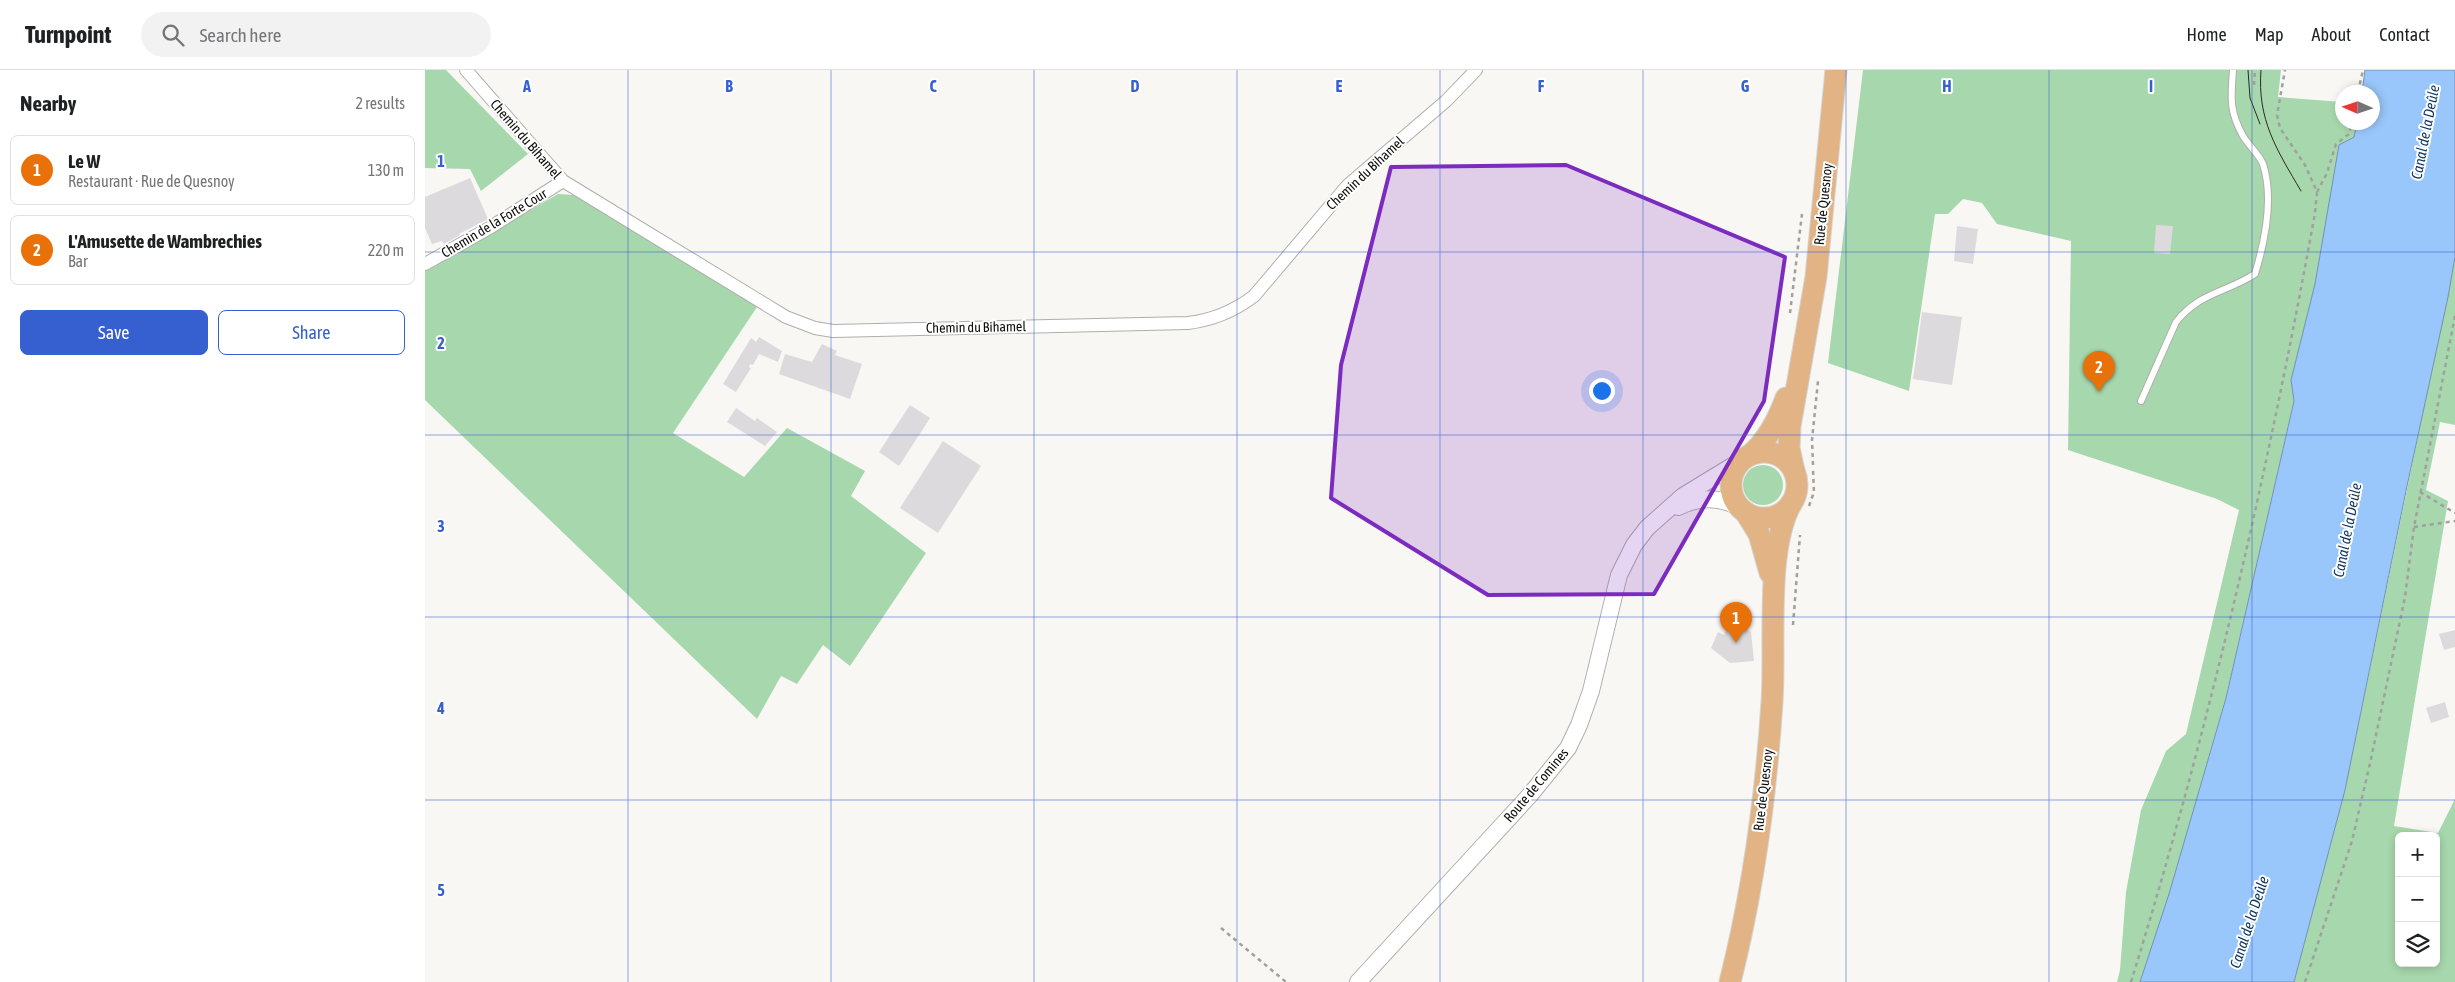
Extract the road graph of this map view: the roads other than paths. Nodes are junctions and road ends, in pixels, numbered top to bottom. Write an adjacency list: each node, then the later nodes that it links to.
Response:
1 (466, 70): 5 (street, Chemin du Bihamel)
2 (1475, 70): 5 (street, Chemin du Bihamel)
3 (1836, 70): 7 (main road, Rue de Quesnoy)
4 (2233, 70): 8 (lane)
5 (563, 181): 6 (street, Chemin de la Forte Cour)
6 (425, 264)
7 (1805, 338): 9 (main road, Rue de Quesnoy); 10 (main road, Rue de Quesnoy)
8 (2141, 401)
9 (1746, 458): 10 (main road); 12 (main road); 13 (street, Route de Comines)
10 (1794, 471): 11 (main road)
11 (1791, 504): 12 (main road); 14 (main road, Rue de Quesnoy)
12 (1742, 510): 13 (street, Route de Comines); 14 (main road, Rue de Quesnoy)
13 (1654, 521): 15 (street, Route de Comines)
14 (1774, 595): 16 (main road, Rue de Quesnoy)
15 (1358, 982)
16 (1730, 982)

